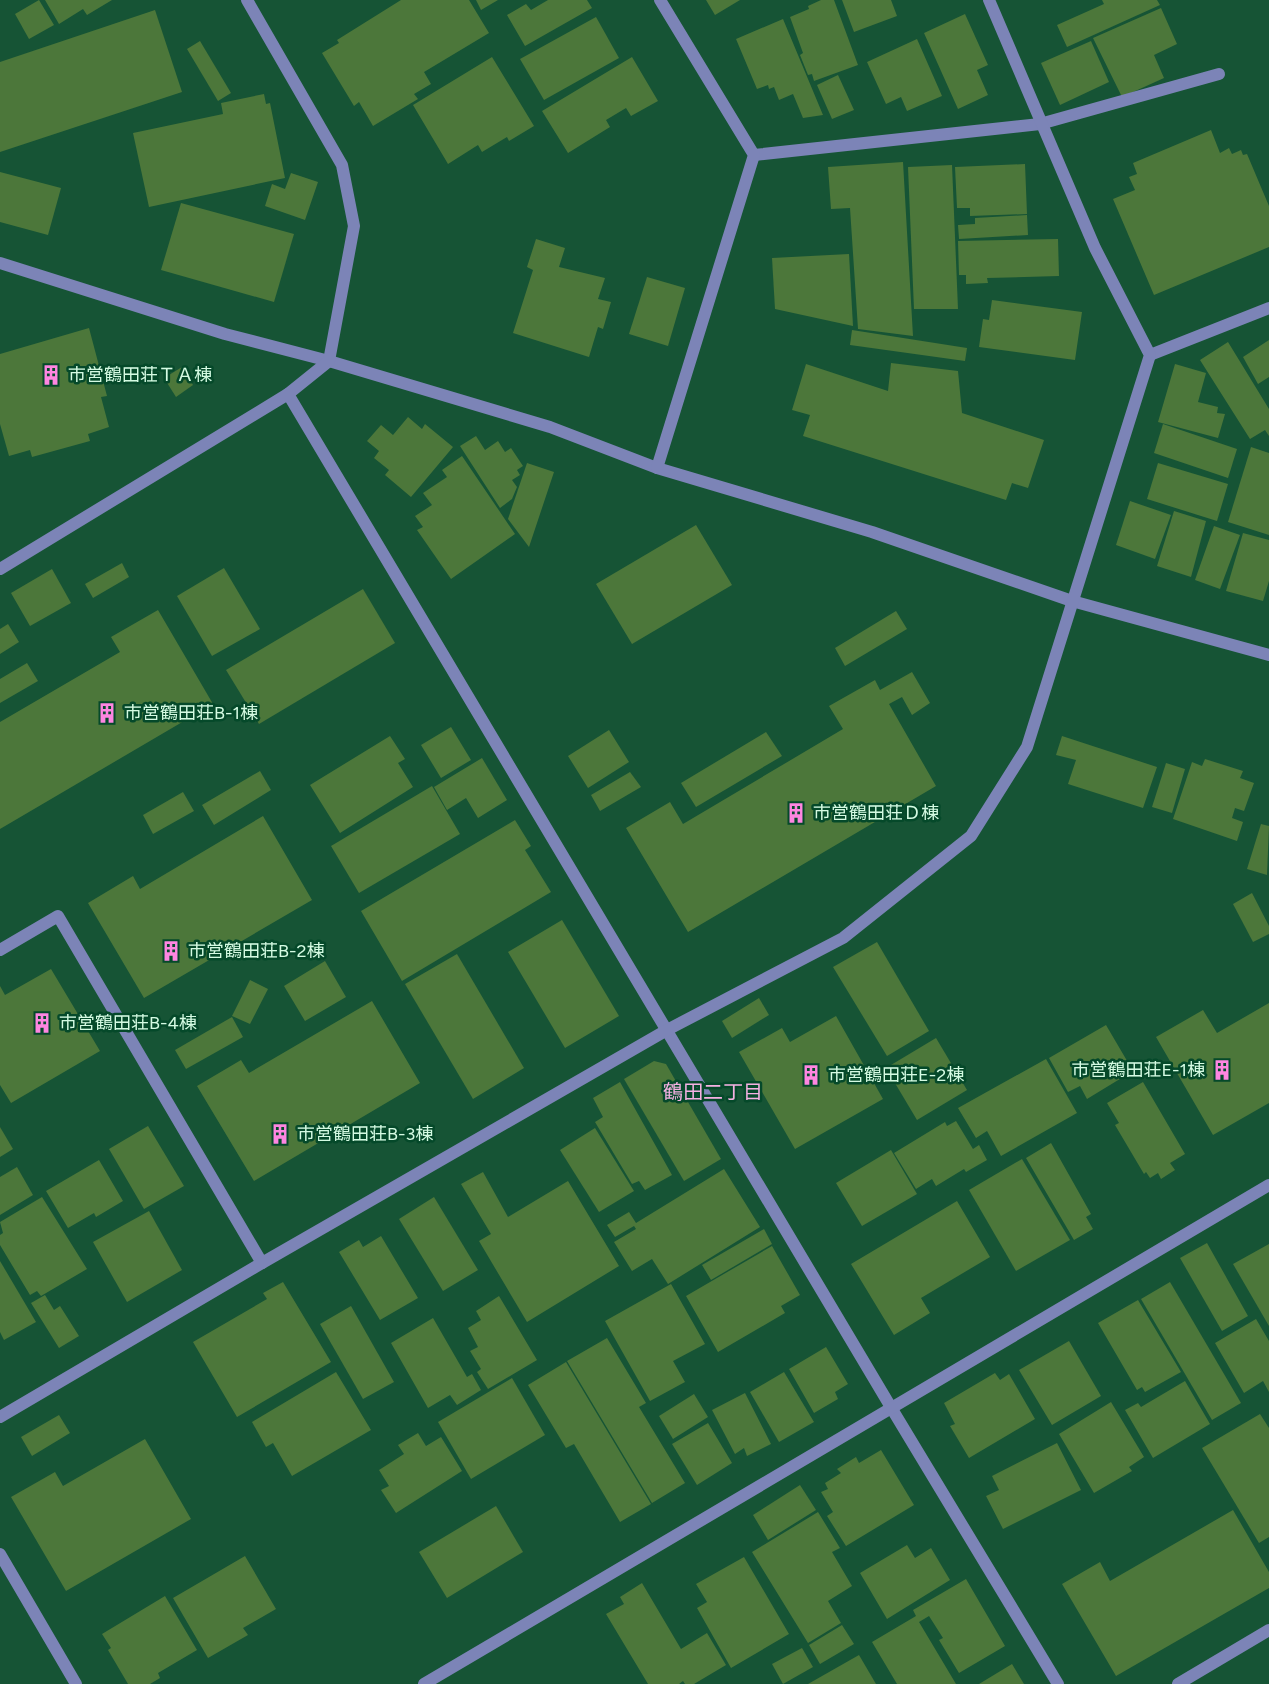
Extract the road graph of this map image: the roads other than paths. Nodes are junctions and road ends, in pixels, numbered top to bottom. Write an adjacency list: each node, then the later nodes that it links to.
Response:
1 (246, 0): 10 (street)
2 (660, 0): 6 (street)
3 (989, 0): 5 (street)
4 (1219, 74): 5 (street)
5 (1040, 124): 6 (street); 9 (street)
6 (754, 155): 12 (street)
7 (0, 262): 10 (street)
8 (1269, 308): 9 (street)
9 (1150, 355): 14 (street)
10 (329, 361): 11 (street); 12 (street)
11 (288, 394): 13 (street); 17 (street)
12 (657, 468): 14 (street)
13 (0, 569)
14 (1072, 601): 15 (street); 17 (street)
15 (1269, 655)
16 (0, 950): 19 (street)
17 (667, 1030): 19 (street); 20 (street)
18 (1269, 1185): 20 (street)
19 (262, 1263): 21 (street)
20 (892, 1409): 25 (street); 26 (street)
21 (0, 1417)
22 (0, 1554): 24 (street)
23 (1269, 1630): 27 (street)
24 (76, 1684)
25 (424, 1684)
26 (1058, 1684)
27 (1178, 1684)

